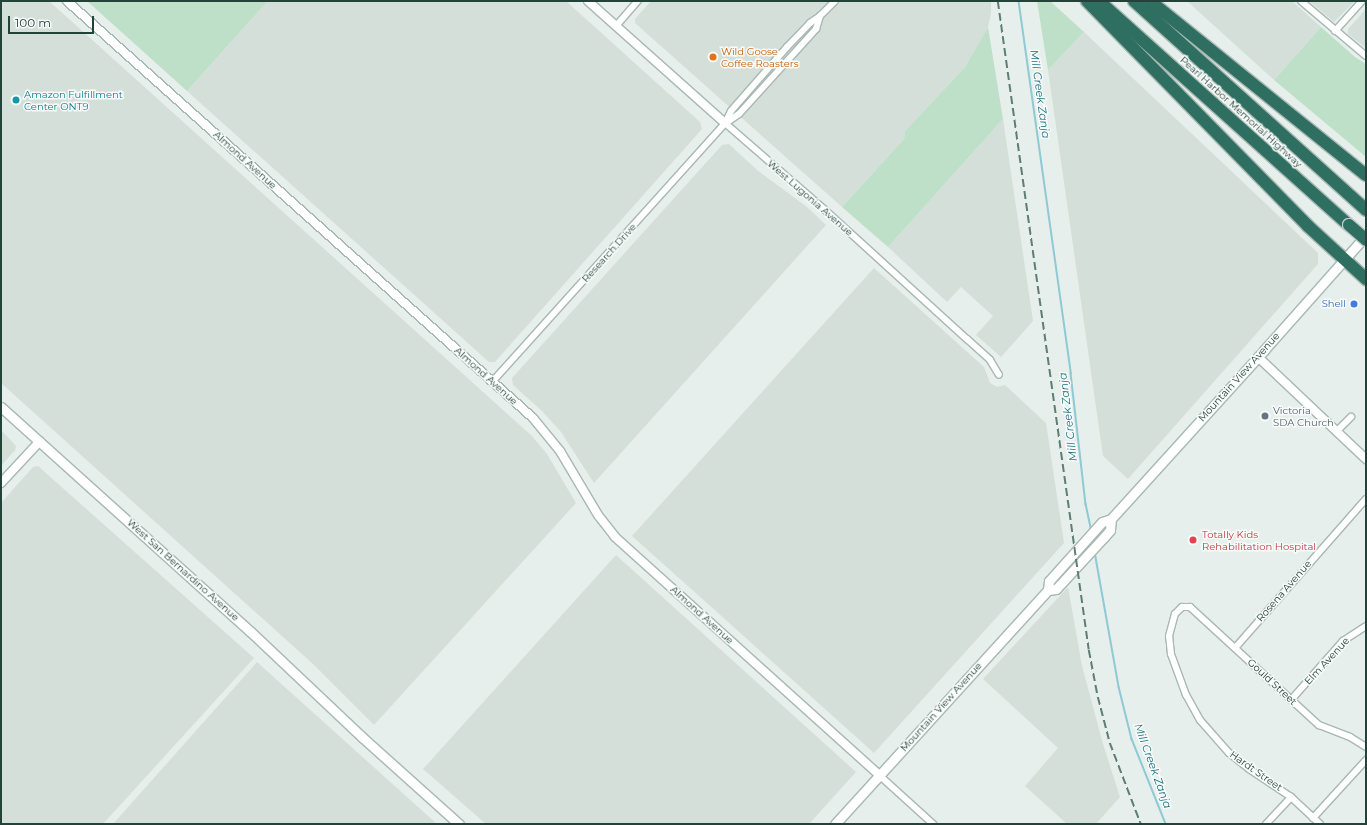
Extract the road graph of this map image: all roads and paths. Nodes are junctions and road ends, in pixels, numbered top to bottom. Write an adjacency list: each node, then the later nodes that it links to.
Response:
1 (67, 1): 24 (street, Almond Avenue)
2 (588, 1): 12 (street, West Lugonia Avenue)
3 (638, 1): 12 (street)
4 (834, 1): 11 (street, Research Drive)
5 (1087, 1): 20 (highway)
6 (1100, 1): 19 (highway, Pearl Harbor Memorial Highway, bridge)
7 (1134, 1): 17 (highway, Pearl Harbor Memorial Highway)
8 (1150, 1): 16 (highway)
9 (1301, 1): 13 (street)
10 (1362, 1): 13 (street)
11 (820, 16): 15 (street, Research Drive); 15 (street, Research Drive)
12 (616, 26): 15 (street, West Lugonia Avenue)
13 (1335, 31): 14 (street)
14 (1366, 56)
15 (725, 123): 23 (street, West Lugonia Avenue); 24 (street, Research Drive)
16 (1366, 175)
17 (1365, 209)
18 (1366, 235): 20 (main road, Mountain View Avenue)
19 (1366, 240)
20 (1344, 259): 21 (highway); 22 (main road, Mountain View Avenue)
21 (1366, 279)
22 (1258, 357): 27 (street); 32 (main road, Mountain View Avenue)
23 (999, 374)
24 (492, 382): 40 (street, Almond Avenue)
25 (1, 406): 28 (main road, West San Bernardino Avenue)
26 (1351, 417): 27 (street)
27 (1337, 432): 29 (street)
28 (40, 441): 30 (street); 43 (main road, West San Bernardino Avenue)
29 (1366, 459)
30 (1, 483)
31 (1366, 499): 36 (street, Rosena Avenue)
32 (1106, 521): 33 (main road, Mountain View Avenue); 33 (main road, Mountain View Avenue)
33 (1048, 590): 40 (main road, Mountain View Avenue)
34 (1185, 607): 36 (street, Gould Street); 41 (street, Hardt Street)
35 (1366, 626): 37 (street, Elm Avenue)
36 (1235, 648): 37 (street, Gould Street)
37 (1291, 700): 38 (street, Gould Street)
38 (1366, 747)
39 (1366, 760): 42 (street)
40 (879, 775): 44 (main road, Mountain View Avenue); 45 (street)
41 (1291, 797): 42 (street, Hardt Street); 46 (street)
42 (1313, 818): 47 (street, Hardt Street)
43 (459, 824)
44 (835, 824)
45 (933, 824)
46 (1266, 824)
47 (1320, 824)

